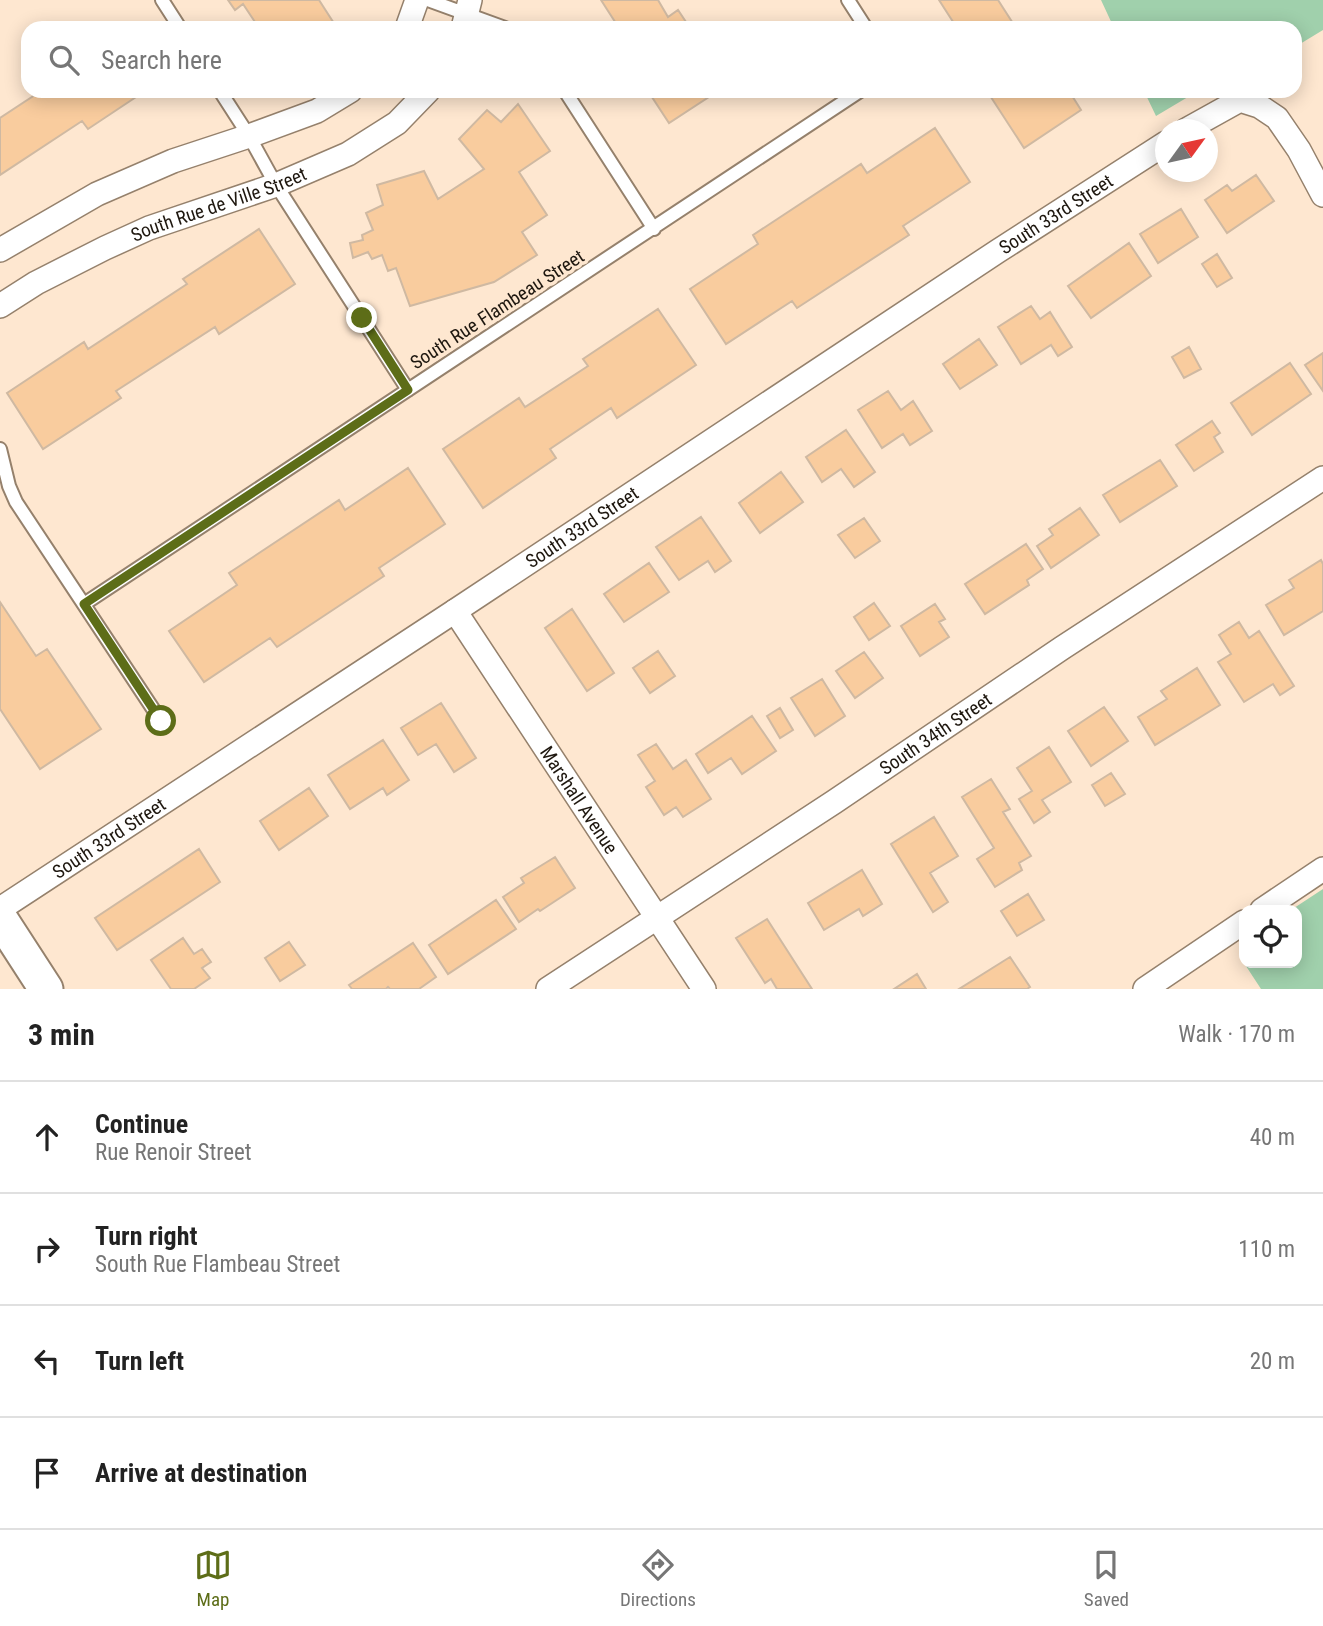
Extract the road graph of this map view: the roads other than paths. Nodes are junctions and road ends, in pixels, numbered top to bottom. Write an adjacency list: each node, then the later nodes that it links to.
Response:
1 (162, 0): 6 (lane)
2 (417, 0): 7 (street)
3 (428, 0): 5 (lane)
4 (848, 0): 9 (lane)
5 (467, 14): 8 (lane)
6 (176, 21)
7 (410, 21)
8 (486, 21)
9 (862, 21)
10 (225, 98): 16 (lane)
11 (338, 98): 16 (street)
12 (421, 98): 18 (street, South Rue de Ville Street)
13 (570, 98): 20 (lane)
14 (850, 98): 20 (lane, South Rue Flambeau Street)
15 (1206, 119): 19 (street)
16 (249, 136): 18 (lane); 21 (street)
17 (1155, 150): 27 (street, South 33rd Street)
18 (276, 185): 22 (street, South Rue de Ville Street); 23 (lane)
19 (1323, 195)
20 (654, 229): 23 (lane, South Rue Flambeau Street)
21 (0, 250)
22 (0, 306)
23 (408, 390): 26 (lane, South Rue Flambeau Street)
24 (0, 449): 26 (lane)
25 (1323, 478): 32 (street, South 34th Street)
26 (84, 604): 28 (lane)
27 (455, 611): 31 (street, South 33rd Street); 32 (street, Marshall Avenue)
28 (161, 721)
29 (1323, 869): 30 (street)
30 (1269, 905)
31 (0, 909)
32 (657, 917): 36 (street, South 34th Street); 37 (street, Marshall Avenue)
33 (0, 918): 35 (street)
34 (1239, 926): 38 (street)
35 (46, 989)
36 (548, 989)
37 (704, 989)
38 (1145, 989)

